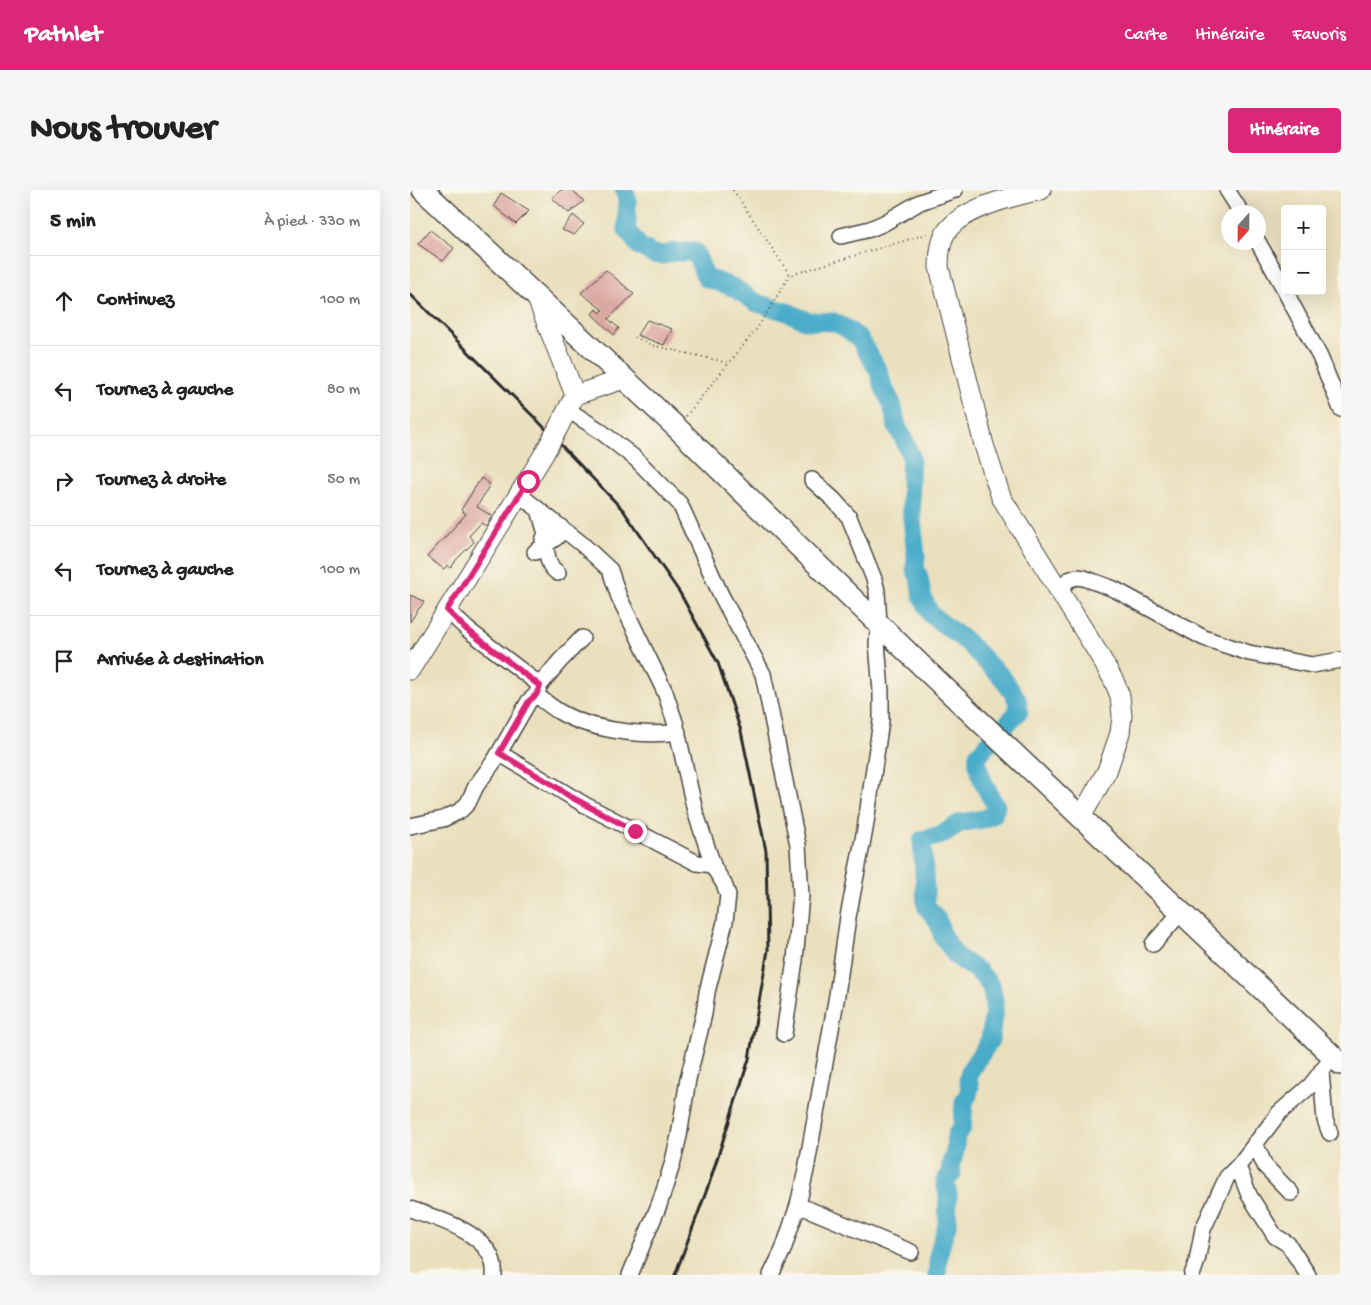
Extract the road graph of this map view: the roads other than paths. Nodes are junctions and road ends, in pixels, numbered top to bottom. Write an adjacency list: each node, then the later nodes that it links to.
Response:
1 (423, 190): 10 (highway)
2 (955, 190): 6 (street)
3 (1041, 190): 20 (main road)
4 (1227, 190): 5 (street)
5 (1236, 205)
6 (841, 236)
7 (1262, 250): 8 (street)
8 (1281, 284)
9 (1287, 295): 13 (street)
10 (536, 296): 11 (highway); 12 (main road)
11 (624, 378): 12 (main road); 22 (highway)
12 (571, 403): 15 (main road, bridge); 34 (street)
13 (1341, 409)
14 (812, 480): 22 (street)
15 (520, 494): 16 (street); 21 (main road)
16 (539, 510): 17 (street); 18 (street)
17 (558, 525): 18 (street); 27 (street)
18 (540, 548): 19 (street)
19 (558, 573)
20 (1059, 592): 24 (street); 29 (main road)
21 (447, 610): 25 (main road); 26 (street)
22 (879, 624): 29 (highway); 40 (street)
23 (582, 638): 26 (street)
24 (1341, 660)
25 (410, 670)
26 (538, 690): 27 (street); 28 (street)
27 (678, 732): 31 (street)
28 (499, 753): 30 (street); 31 (street)
29 (1081, 818): 32 (highway)
30 (410, 826)
31 (713, 866): 44 (street)
32 (1181, 912): 33 (street); 35 (highway)
33 (1153, 944)
34 (784, 1034)
35 (1332, 1064): 36 (street); 37 (street)
36 (1330, 1133)
37 (1255, 1143): 38 (street); 39 (street)
38 (1239, 1164): 46 (street); 47 (street)
39 (1291, 1193)
40 (798, 1205): 42 (street); 45 (street)
41 (410, 1209): 43 (street)
42 (911, 1252)
43 (494, 1275)
44 (630, 1275)
45 (771, 1275)
46 (1192, 1275)
47 (1308, 1275)

